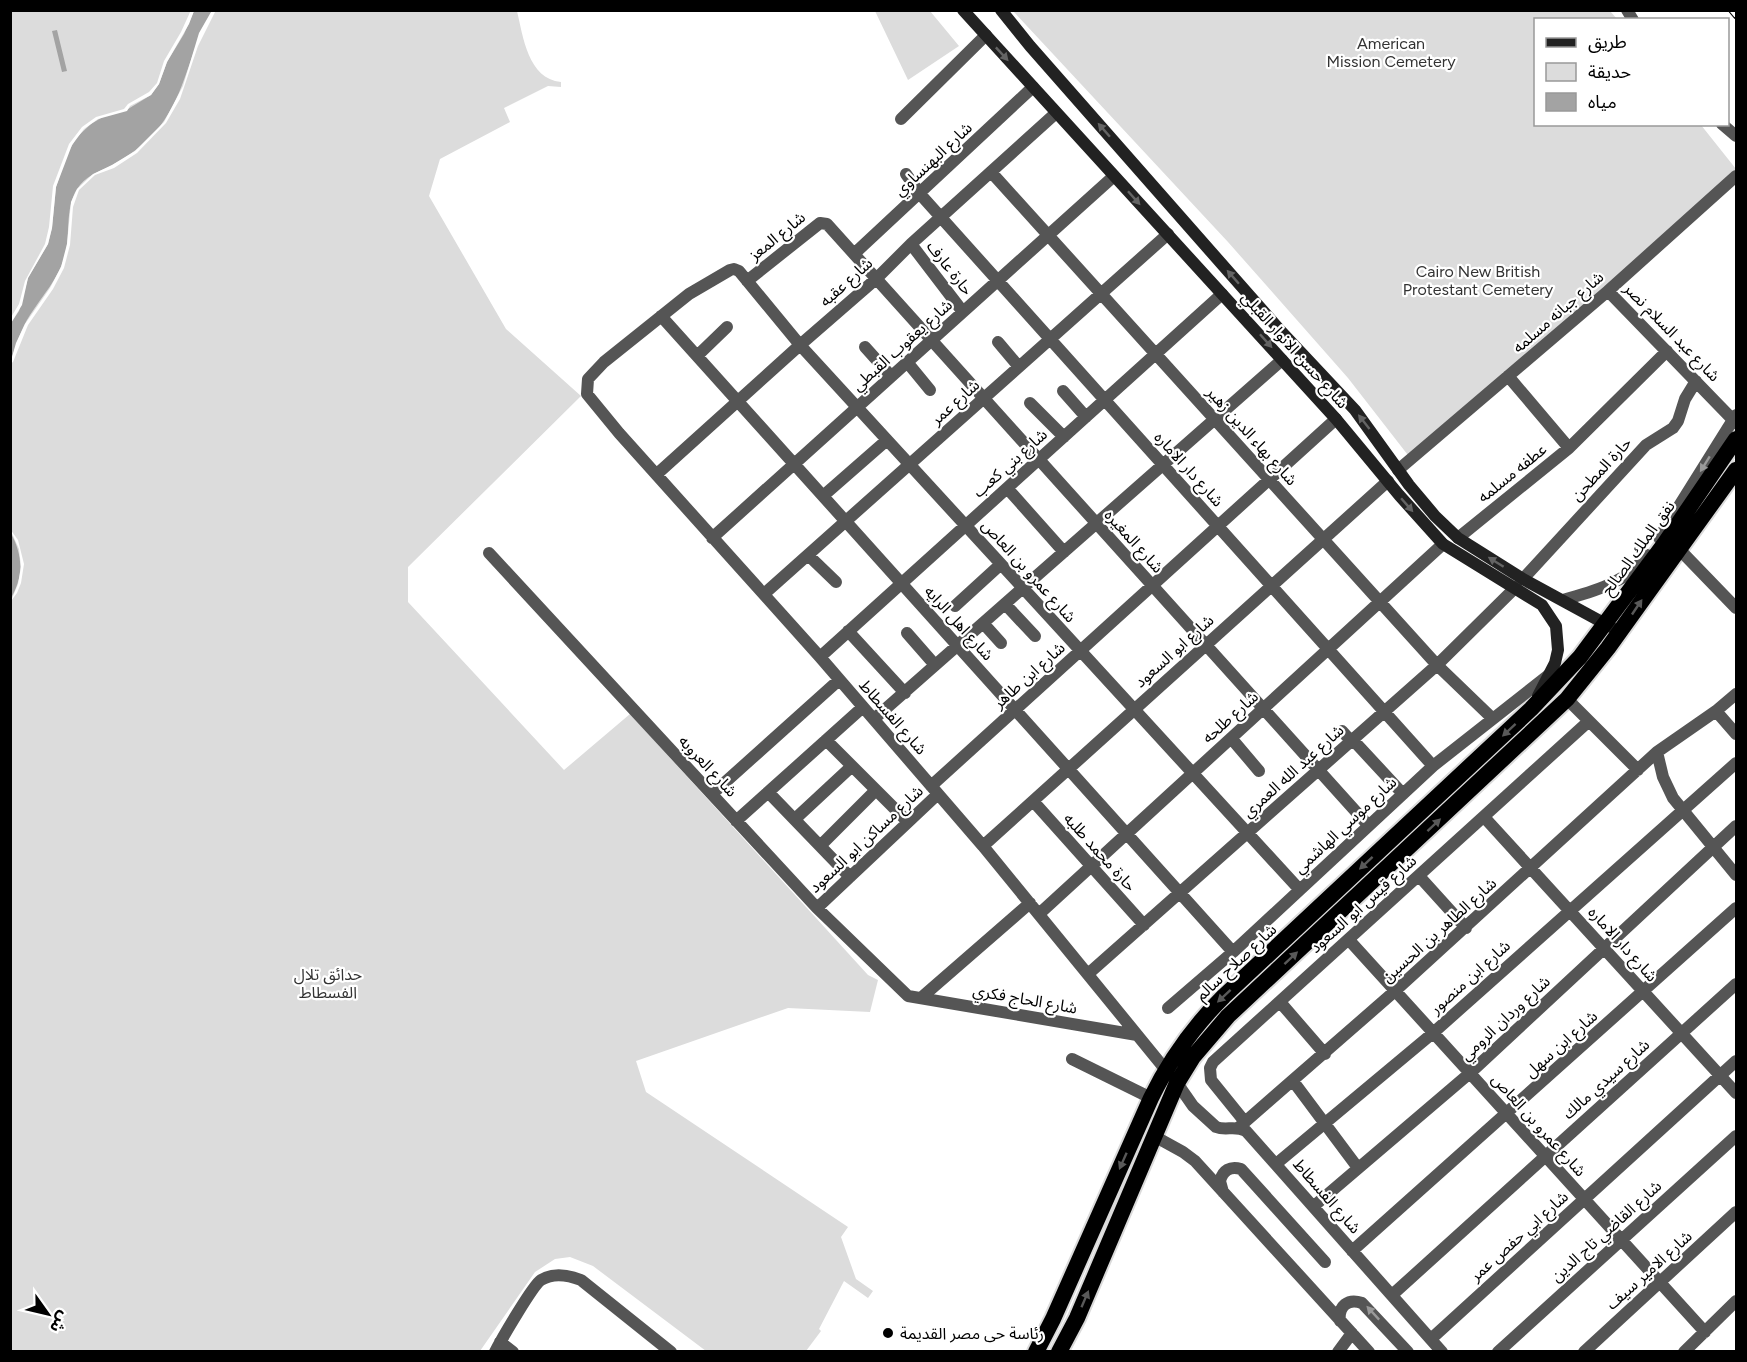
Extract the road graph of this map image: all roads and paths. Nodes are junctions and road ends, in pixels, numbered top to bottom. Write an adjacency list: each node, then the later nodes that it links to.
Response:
1 (963, 10): 3 (main road, شارع حسن الانوار القبلي)
2 (1001, 10): 61 (main road, شارع حسن الانوار القبلي, one-way to 2)
3 (986, 35): 4 (main road, شارع حسن الانوار القبلي, one-way to 4); 6 (street)
4 (1033, 87): 5 (main road, شارع حسن الانوار القبلي); 13 (street, شارع البهنساوي)
5 (1056, 113): 9 (street, شارع عقبه); 11 (main road, شارع حسن الانوار القبلي)
6 (901, 119)
7 (1724, 126): 8 (street)
8 (1737, 136)
9 (991, 172): 14 (street, شارع عقبه); 16 (street, شارع بهاء الدين زهير)
10 (906, 174): 13 (street, شارع دار الاماره)
11 (1114, 176): 15 (main road, شارع حسن الانوار القبلي, one-way to 15); 16 (street, شارع يعقوب القبطي)
12 (1737, 176): 22 (street, شارع جبانه مسلمه)
13 (920, 194): 14 (street, شارع دار الاماره); 18 (street, شارع البهنساوي)
14 (941, 217): 17 (street, شارع عقبه); 21 (street, شارع دار الاماره)
15 (1168, 234): 23 (street, شارع عمر); 24 (main road, شارع حسن الانوار القبلي)
16 (1048, 235): 21 (street, شارع يعقوب القبطي); 23 (street, شارع بهاء الدين زهير)
17 (911, 244): 20 (street, شارع عقبه); 25 (street, حارة عارف)
18 (854, 254): 19 (street, شارع المعز); 20 (street, شارع المعز)
19 (743, 276): 26 (street); 31 (street, شارع عمرو بن العاص)
20 (876, 279): 29 (street, شارع المغيره); 31 (street, شارع عقبه)
21 (998, 280): 25 (street, شارع يعقوب القبطي); 28 (street, شارع دار الاماره)
22 (1608, 291): 33 (street, شارع عبد السلام نصر); 40 (street, شارع جبانه مسلمه)
23 (1101, 294): 28 (street, شارع عمر); 34 (street, شارع بهاء الدين زهير)
24 (1222, 294): 34 (street, شارع بني كعب); 36 (main road, شارع حسن الانوار القبلي, one-way to 36)
25 (963, 312): 29 (street, شارع يعقوب القبطي)
26 (661, 316): 35 (street, شارع اهل الرايه); 63 (street, شارع الفسطاط)
27 (727, 327): 35 (street)
28 (1051, 339): 38 (street, شارع عمر); 45 (street, شارع دار الاماره)
29 (931, 341): 37 (street, شارع يعقوب القبطي); 44 (street, شارع المغيره)
30 (998, 342): 38 (street)
31 (800, 345): 46 (street, شارع عقبه); 48 (street, شارع عمرو بن العاص)
32 (865, 347): 39 (street)
33 (1667, 351): 41 (street, شارع عبد السلام نصر); 56 (street)
34 (1156, 354): 45 (street, شارع بني كعب); 50 (street, شارع بهاء الدين زهير)
35 (697, 356): 46 (street, شارع اهل الرايه)
36 (1282, 360): 50 (street); 51 (main road, شارع حسن الانوار القبلي)
37 (907, 362): 39 (street, شارع يعقوب القبطي); 42 (street)
38 (1018, 367): 44 (street, شارع عمر)
39 (891, 376): 48 (street, شارع يعقوب القبطي)
40 (1508, 376): 56 (street, عطفه مسلمه); 61 (street, شارع جبانه مسلمه)
41 (1696, 381): 52 (street, شارع عبد السلام نصر); 83 (street, حارة المطحن)
42 (930, 390)
43 (1064, 391): 49 (street)
44 (983, 399): 57 (street, شارع المغيره); 59 (street, شارع عمر)
45 (1105, 400): 49 (street, شارع بني كعب); 60 (street, شارع دار الاماره)
46 (737, 402): 58 (street, شارع اهل الرايه); 63 (street, شارع عقبه)
47 (1030, 402): 53 (street)
48 (857, 407): 55 (street, شارع عمرو بن العاص); 58 (street, شارع يعقوب القبطي)
49 (1086, 417): 53 (street, شارع بني كعب)
50 (1215, 419): 60 (street); 64 (street, شارع بهاء الدين زهير)
51 (1336, 419): 64 (street, شارع ابن طاهر); 65 (main road, شارع حسن الانوار القبلي)
52 (1736, 419): 75 (street, one-way to 75)
53 (1064, 437): 57 (street, شارع بني كعب)
54 (1737, 439): 75 (highway, نفق الملك الصالح)
55 (887, 440): 59 (street, شارع عمرو بن العاص); 67 (street)
56 (1569, 448): 73 (street, عطفه مسلمه)
57 (1038, 460): 66 (street, شارع بني كعب); 69 (street, شارع المغيره)
58 (794, 464): 67 (street, شارع اهل الرايه); 72 (street, شارع يعقوب القبطي)
59 (910, 464): 68 (street, شارع عمر); 70 (street, شارع عمرو بن العاص)
60 (1163, 465): 69 (street); 71 (street, شارع دار الاماره)
61 (1398, 470): 73 (main road, شارع حسن الانوار القبلي)
62 (1737, 470): 75 (highway, نفق الملك الصالح)
63 (657, 474): 72 (street, شارع الفسطاط)
64 (1270, 480): 71 (street, شارع ابن طاهر); 74 (street, شارع بهاء الدين زهير)
65 (1388, 481): 74 (street, شارع ابو السعود); 76 (main road, شارع حسن الانوار القبلي, one-way to 76)
66 (1007, 488): 70 (street, شارع بني كعب); 77 (street)
67 (823, 496): 68 (street, شارع اهل الرايه)
68 (845, 522): 79 (street, شارع عمر); 82 (street, شارع اهل الرايه)
69 (1096, 524): 77 (street); 85 (street, شارع المغيره)
70 (966, 525): 80 (street, شارع عمرو بن العاص); 82 (street, شارع بني كعب)
71 (1219, 526): 84 (street, شارع دار الاماره); 85 (street, شارع ابن طاهر)
72 (712, 538): 87 (street, شارع الفسطاط)
73 (1458, 538): 83 (main road, شارع حسن الانوار القبلي, one-way to 73)
74 (1323, 539): 84 (street, شارع ابو السعود); 89 (street, شارع بهاء الدين زهير)
75 (1668, 543): 88 (street); 92 (street); 93 (highway, نفق الملك الصالح); 96 (highway, نفق الملك الصالح, one-way to 75)
76 (1443, 544): 83 (main road, شارع حسن الانوار القبلي); 89 (street, شارع طلحه)
77 (1064, 552): 86 (street)
78 (489, 553): 138 (street, شارع العروبه)
79 (808, 555): 81 (street); 87 (street, شارع عمر)
80 (1001, 564): 86 (street, شارع عمرو بن العاص); 91 (street)
81 (836, 582)
82 (901, 583): 95 (street, شارع بني كعب); 101 (street, شارع اهل الرايه)
83 (1520, 583): 88 (main road, شارع حسن الانوار القبلي); 106 (street, شارع عبد الله العمري); 107 (main road, شارع حسن الانوار القبلي)
84 (1271, 585): 100 (street, شارع ابو السعود); 102 (street, شارع دار الاماره)
85 (1152, 586): 100 (street, شارع المغيره); 103 (street, شارع ابن طاهر)
86 (1023, 588): 90 (street); 103 (street, شارع عمرو بن العاص)
87 (764, 594): 104 (street, شارع الفسطاط)
88 (1563, 600): 93 (main road, شارع حسن الانوار القبلي)
89 (1380, 602): 102 (street, شارع طلحه); 106 (street, شارع بهاء الدين زهير)
90 (1005, 604): 94 (street); 98 (street)
91 (955, 606)
92 (1737, 608)
93 (1605, 623): 96 (main road, شارع حسن الانوار القبلي); 107 (highway, نفق الملك الصالح)
94 (983, 624): 99 (street); 101 (street)
95 (848, 631): 104 (street, شارع بني كعب); 109 (street)
96 (1620, 632): 110 (highway, نفق الملك الصالح)
97 (907, 633): 105 (street)
98 (1035, 636)
99 (1001, 643)
100 (1205, 645): 113 (street, شارع ابو السعود); 114 (street, شارع المغيره)
101 (958, 646): 105 (street); 115 (street, شارع اهل الرايه)
102 (1329, 649): 114 (street, شارع طلحه); 117 (street, شارع دار الاماره)
103 (1081, 651): 113 (street, شارع عمرو بن العاص); 115 (street, شارع ابن طاهر)
104 (820, 657): 108 (street, شارع الفسطاط)
105 (935, 665): 109 (street)
106 (1437, 665): 117 (street, شارع عبد الله العمري); 118 (street, شارع بهاء الدين زهير)
107 (1557, 674): 118 (street, شارع موسي الهاشمي); 184 (highway, شارع صلاح سالم, one-way to 184)
108 (839, 680): 112 (street, شارع الفسطاط); 138 (street)
109 (904, 693): 119 (street)
110 (1572, 693): 120 (street); 188 (highway, شارع صلاح سالم, one-way to 110)
111 (1737, 694): 116 (street, شارع الطاهر بن الحسين)
112 (863, 706): 119 (street, شارع الفسطاط); 124 (street)
113 (1134, 709): 130 (street, شارع ابو السعود); 134 (street, شارع عمرو بن العاص)
114 (1263, 709): 123 (street, شارع طلحه); 131 (street, شارع المغيره)
115 (1015, 710): 130 (street, شارع اهل الرايه); 136 (street, شارع ابن طاهر)
116 (1716, 711): 122 (street); 126 (street, شارع الطاهر بن الحسين)
117 (1385, 712): 125 (street, شارع عبد الله العمري); 129 (street, شارع دار الاماره)
118 (1492, 718): 129 (street, شارع موسي الهاشمي)
119 (874, 719): 136 (street, شارع الفسطاط)
120 (1589, 721): 132 (street); 142 (street, شارع قيس ابو السعود)
121 (1342, 731): 125 (street)
122 (1737, 734)
123 (1231, 738): 133 (street); 134 (street, شارع طلحه)
124 (826, 740): 128 (street); 137 (street)
125 (1352, 740): 131 (street, شارع عبد الله العمري); 139 (street)
126 (1657, 752): 132 (street, شارع الطاهر بن الحسين); 141 (street)
127 (1737, 763): 141 (street, شارع ابن منصور)
128 (852, 766): 135 (street); 143 (street)
129 (1433, 766): 139 (street, شارع موسي الهاشمي)
130 (1068, 768): 140 (street, شارع ابو السعود); 148 (street, شارع اهل الرايه)
131 (1318, 770): 146 (street, شارع المغيره); 149 (street, شارع عبد الله العمري)
132 (1638, 770): 154 (street, شارع الطاهر بن الحسين)
133 (1259, 771)
134 (1193, 773): 148 (street, شارع طلحه); 149 (street, شارع عمرو بن العاص)
135 (876, 790): 145 (street); 150 (street)
136 (935, 790): 145 (street, شارع مساكن ابو السعود); 151 (street, شارع الفسطاط)
137 (768, 792): 143 (street); 144 (street)
138 (712, 794): 144 (street, شارع العروبه)
139 (1403, 794): 146 (street, شارع موسي الهاشمي)
140 (1033, 801): 151 (street, شارع ابو السعود); 153 (street, حارة محمد طلبه)
141 (1682, 810): 152 (street); 163 (street, شارع ابن منصور)
142 (1484, 817): 154 (street, شارع دار الاماره); 156 (street, شارع قيس ابو السعود)
143 (795, 819): 150 (street)
144 (736, 821): 161 (street, شارع العروبه)
145 (908, 822): 157 (street, شارع مساكن ابو السعود)
146 (1368, 825): 158 (street, شارع موسي الهاشمي)
147 (1737, 826): 152 (street, شارع وردان الرومي)
148 (1127, 833): 153 (street, شارع طلحه); 159 (street, شارع اهل الرايه)
149 (1248, 833): 158 (street, شارع عمرو بن العاص); 159 (street, شارع عبد الله العمري)
150 (820, 846): 157 (street)
151 (983, 846): 160 (street, شارع الفسطاط)
152 (1713, 847): 155 (street); 168 (street, شارع وردان الرومي)
153 (1090, 867): 164 (street, شارع طلحه); 165 (street, حارة محمد طلبه)
154 (1532, 869): 163 (street, شارع دار الاماره); 166 (street, شارع الطاهر بن الحسين)
155 (1737, 875)
156 (1419, 876): 166 (street); 167 (street, شارع قيس ابو السعود)
157 (850, 877): 161 (street, شارع مساكن ابو السعود)
158 (1299, 889): 169 (street, شارع موسي الهاشمي)
159 (1180, 892): 165 (street, شارع عبد الله العمري); 169 (street, شارع اهل الرايه)
160 (1030, 903): 164 (street, شارع الفسطاط); 175 (street)
161 (817, 908): 174 (street, شارع العروبه)
162 (1737, 908): 173 (street, شارع ابن سهل)
163 (1570, 911): 168 (street, شارع دار الاماره); 179 (street, شارع ابن منصور)
164 (1039, 914): 170 (street, شارع الفسطاط)
165 (1144, 925): 170 (street, شارع عبد الله العمري)
166 (1466, 928): 172 (street, شارع الطاهر بن الحسين)
167 (1349, 940): 172 (street, شارع عمرو بن العاص); 176 (street, شارع قيس ابو السعود)
168 (1605, 949): 173 (street, شارع دار الاماره); 185 (street, شارع وردان الرومي)
169 (1233, 952): 177 (street, شارع موسي الهاشمي)
170 (1088, 974): 180 (street, شارع الفسطاط)
171 (1737, 984): 178 (street, شارع سيدي مالك)
172 (1395, 991): 179 (street, شارع عمرو بن العاص); 181 (street, شارع الطاهر بن الحسين)
173 (1644, 992): 178 (street, شارع دار الاماره); 191 (street, شارع ابن سهل)
174 (908, 996): 175 (street, شارع الحاج فكري)
175 (922, 997): 180 (street, شارع الحاج فكري)
176 (1280, 1002): 181 (street); 193 (street, شارع قيس ابو السعود)
177 (1168, 1008)
178 (1682, 1032): 186 (street, شارع دار الاماره); 196 (street, شارع سيدي مالك)
179 (1433, 1033): 185 (street, شارع عمرو بن العاص); 192 (street, شارع ابن منصور)
180 (1137, 1035): 184 (street, شارع الفسطاط)
181 (1325, 1054): 187 (street, شارع الطاهر بن الحسين)
182 (1072, 1059): 190 (street)
183 (1737, 1061): 186 (street, شارع ابي حفص عمر)
184 (1165, 1069): 190 (highway, شارع صلاح سالم)
185 (1470, 1073): 191 (street, شارع عمرو بن العاص); 198 (street, شارع وردان الرومي)
186 (1721, 1076): 189 (street, شارع دار الاماره); 200 (street, شارع ابي حفص عمر)
187 (1293, 1081): 192 (street); 193 (street, شارع الطاهر بن الحسين)
188 (1177, 1083): 193 (street, شارع الفسطاط); 194 (highway, شارع صلاح سالم)
189 (1737, 1093)
190 (1151, 1098): 216 (highway, شارع صلاح سالم, one-way to 216)
191 (1507, 1114): 196 (street, شارع عمرو بن العاص); 204 (street, شارع ابن سهل)
192 (1324, 1124): 197 (street, شارع ابن منصور); 198 (street)
193 (1242, 1125): 197 (street, شارع الفسطاط)
194 (1154, 1136): 199 (street); 217 (highway, شارع صلاح سالم, one-way to 194)
195 (1737, 1136): 203 (street, شارع القاضي تاج الدين)
196 (1546, 1157): 200 (street, شارع عمرو بن العاص); 207 (street, شارع سيدي مالك)
197 (1276, 1164): 201 (street, شارع الفسطاط)
198 (1358, 1168): 201 (street, شارع وردان الرومي)
199 (1223, 1192): 205 (street); 209 (street)
200 (1584, 1199): 203 (street, شارع عمرو بن العاص); 212 (street, شارع ابي حفص عمر)
201 (1314, 1206): 204 (street, شارع الفسطاط)
202 (1737, 1212): 206 (street, شارع الامير سيف)
203 (1621, 1240): 206 (street, شارع عمرو بن العاص); 222 (street, شارع القاضي تاج الدين)
204 (1352, 1251): 207 (street, شارع الفسطاط)
205 (1325, 1262)
206 (1660, 1282): 210 (street, شارع عمرو بن العاص); 223 (street, شارع الامير سيف)
207 (1392, 1295): 212 (street, شارع الفسطاط)
208 (1737, 1302): 210 (street)
209 (1340, 1321): 211 (street); 220 (street, one-way to 209)
210 (1705, 1332): 224 (street)
211 (1352, 1333): 218 (street); 219 (street)
212 (1431, 1339): 221 (street, شارع الفسطاط)
213 (498, 1347): 214 (street); 215 (street)
214 (513, 1352)
215 (671, 1352)
216 (1036, 1352)
217 (1059, 1352)
218 (1338, 1352)
219 (1369, 1352)
220 (1408, 1352)
221 (1442, 1352)
222 (1498, 1352)
223 (1584, 1352)
224 (1684, 1352)

